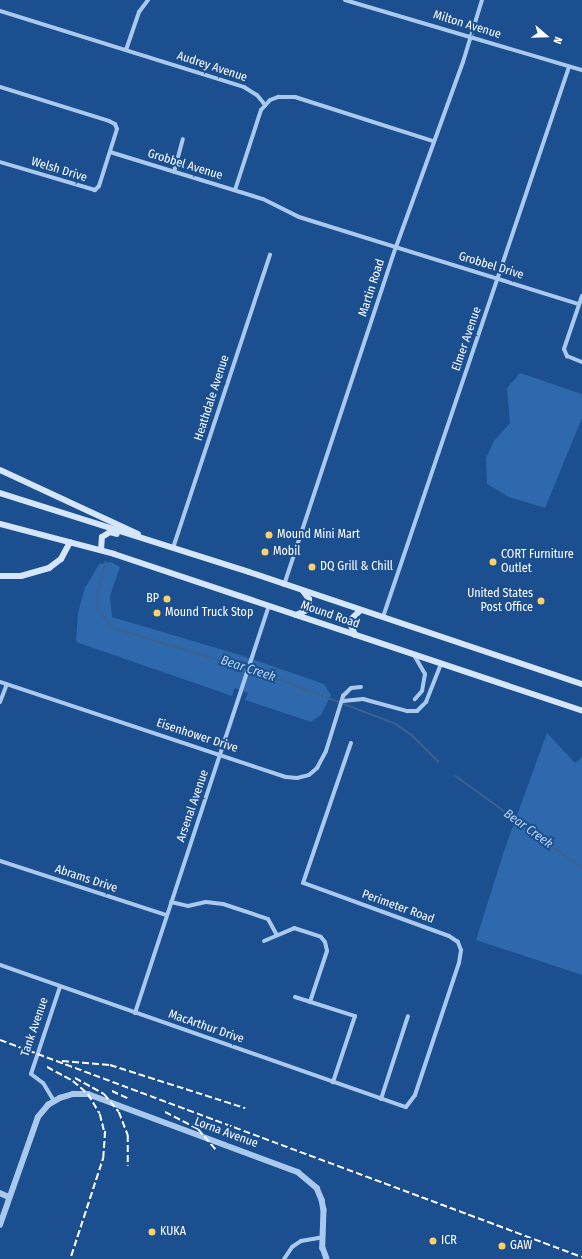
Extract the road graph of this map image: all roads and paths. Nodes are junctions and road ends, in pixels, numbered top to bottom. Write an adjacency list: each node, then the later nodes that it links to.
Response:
1 (148, 0): 6 (street)
2 (345, 0): 5 (street, Milton Avenue)
3 (482, 0): 5 (street, Martin Road)
4 (0, 11): 6 (street, Audrey Avenue)
5 (472, 37): 7 (street, Milton Avenue); 12 (street, Martin Road)
6 (126, 50): 10 (street, Audrey Avenue)
7 (569, 67): 8 (street, Milton Avenue); 19 (street, Elmer Avenue)
8 (582, 70)
9 (0, 87): 13 (street)
10 (265, 105): 12 (street); 16 (street)
11 (183, 139): 15 (street)
12 (433, 140): 17 (street, Martin Road)
13 (110, 152): 14 (street, Welsh Drive); 15 (street, Grobbel Avenue)
14 (0, 162)
15 (174, 172): 16 (street, Grobbel Avenue)
16 (236, 190): 17 (street, Grobbel Avenue)
17 (396, 247): 19 (street, Grobbel Drive); 32 (street, Martin Road)
18 (270, 255): 29 (street, Heathdale Avenue)
19 (498, 278): 21 (street, Grobbel Drive); 37 (street, Elmer Avenue)
20 (582, 296): 21 (street)
21 (579, 304): 22 (street)
22 (582, 362)
23 (0, 470): 27 (main road, Mound Road)
24 (0, 493): 26 (main road, Mound Road)
25 (0, 524): 28 (main road, Mound Road)
26 (137, 536): 27 (main road, Mound Road); 30 (main road)
27 (151, 541): 29 (main road, Mound Road)
28 (70, 542): 30 (main road, Mound Road); 31 (main road)
29 (173, 548): 32 (main road, Mound Road)
30 (101, 550): 34 (main road, Mound Road)
31 (0, 576)
32 (284, 585): 33 (main road, Mound Road)
33 (303, 591): 35 (main road, Mound Road); 36 (main road)
34 (270, 606): 36 (main road, Mound Road); 50 (street, Arsenal Avenue)
35 (361, 610): 37 (main road, Mound Road); 38 (main road)
36 (296, 615): 38 (main road, Mound Road)
37 (383, 617): 43 (main road, Mound Road)
38 (355, 635): 39 (main road, Mound Road)
39 (414, 655): 40 (main road, Mound Road); 45 (street)
40 (442, 664): 46 (street); 48 (main road, Mound Road)
41 (0, 682): 42 (street, Eisenhower Drive)
42 (7, 684): 47 (street); 50 (street, Eisenhower Drive)
43 (582, 684)
44 (361, 688): 46 (street, Eisenhower Drive)
45 (415, 699)
46 (343, 701): 50 (street, Eisenhower Drive)
47 (0, 702)
48 (581, 710)
49 (351, 743): 65 (street, Perimeter Road)
50 (220, 754): 52 (street, Arsenal Avenue)
51 (0, 861): 53 (street, Abrams Drive)
52 (171, 902): 53 (street, Arsenal Avenue); 54 (street)
53 (166, 916): 60 (street, Arsenal Avenue)
54 (277, 934): 55 (street); 59 (street)
55 (264, 941)
56 (0, 965): 57 (street, MacArthur Drive)
57 (60, 987): 60 (street, MacArthur Drive); 64 (street, Tank Avenue)
58 (295, 997): 59 (street)
59 (310, 1002): 62 (street)
60 (135, 1013): 62 (street, MacArthur Drive)
61 (408, 1016): 63 (street)
62 (333, 1082): 63 (street, MacArthur Drive)
63 (381, 1098): 65 (street, MacArthur Drive)
64 (54, 1101): 67 (street); 69 (street, Lorna Avenue)
65 (406, 1107)
66 (0, 1193): 67 (street)
67 (9, 1197): 68 (street)
68 (0, 1225)
69 (323, 1237): 70 (street); 71 (street, Lorna Avenue)
70 (284, 1259)
71 (327, 1259)

